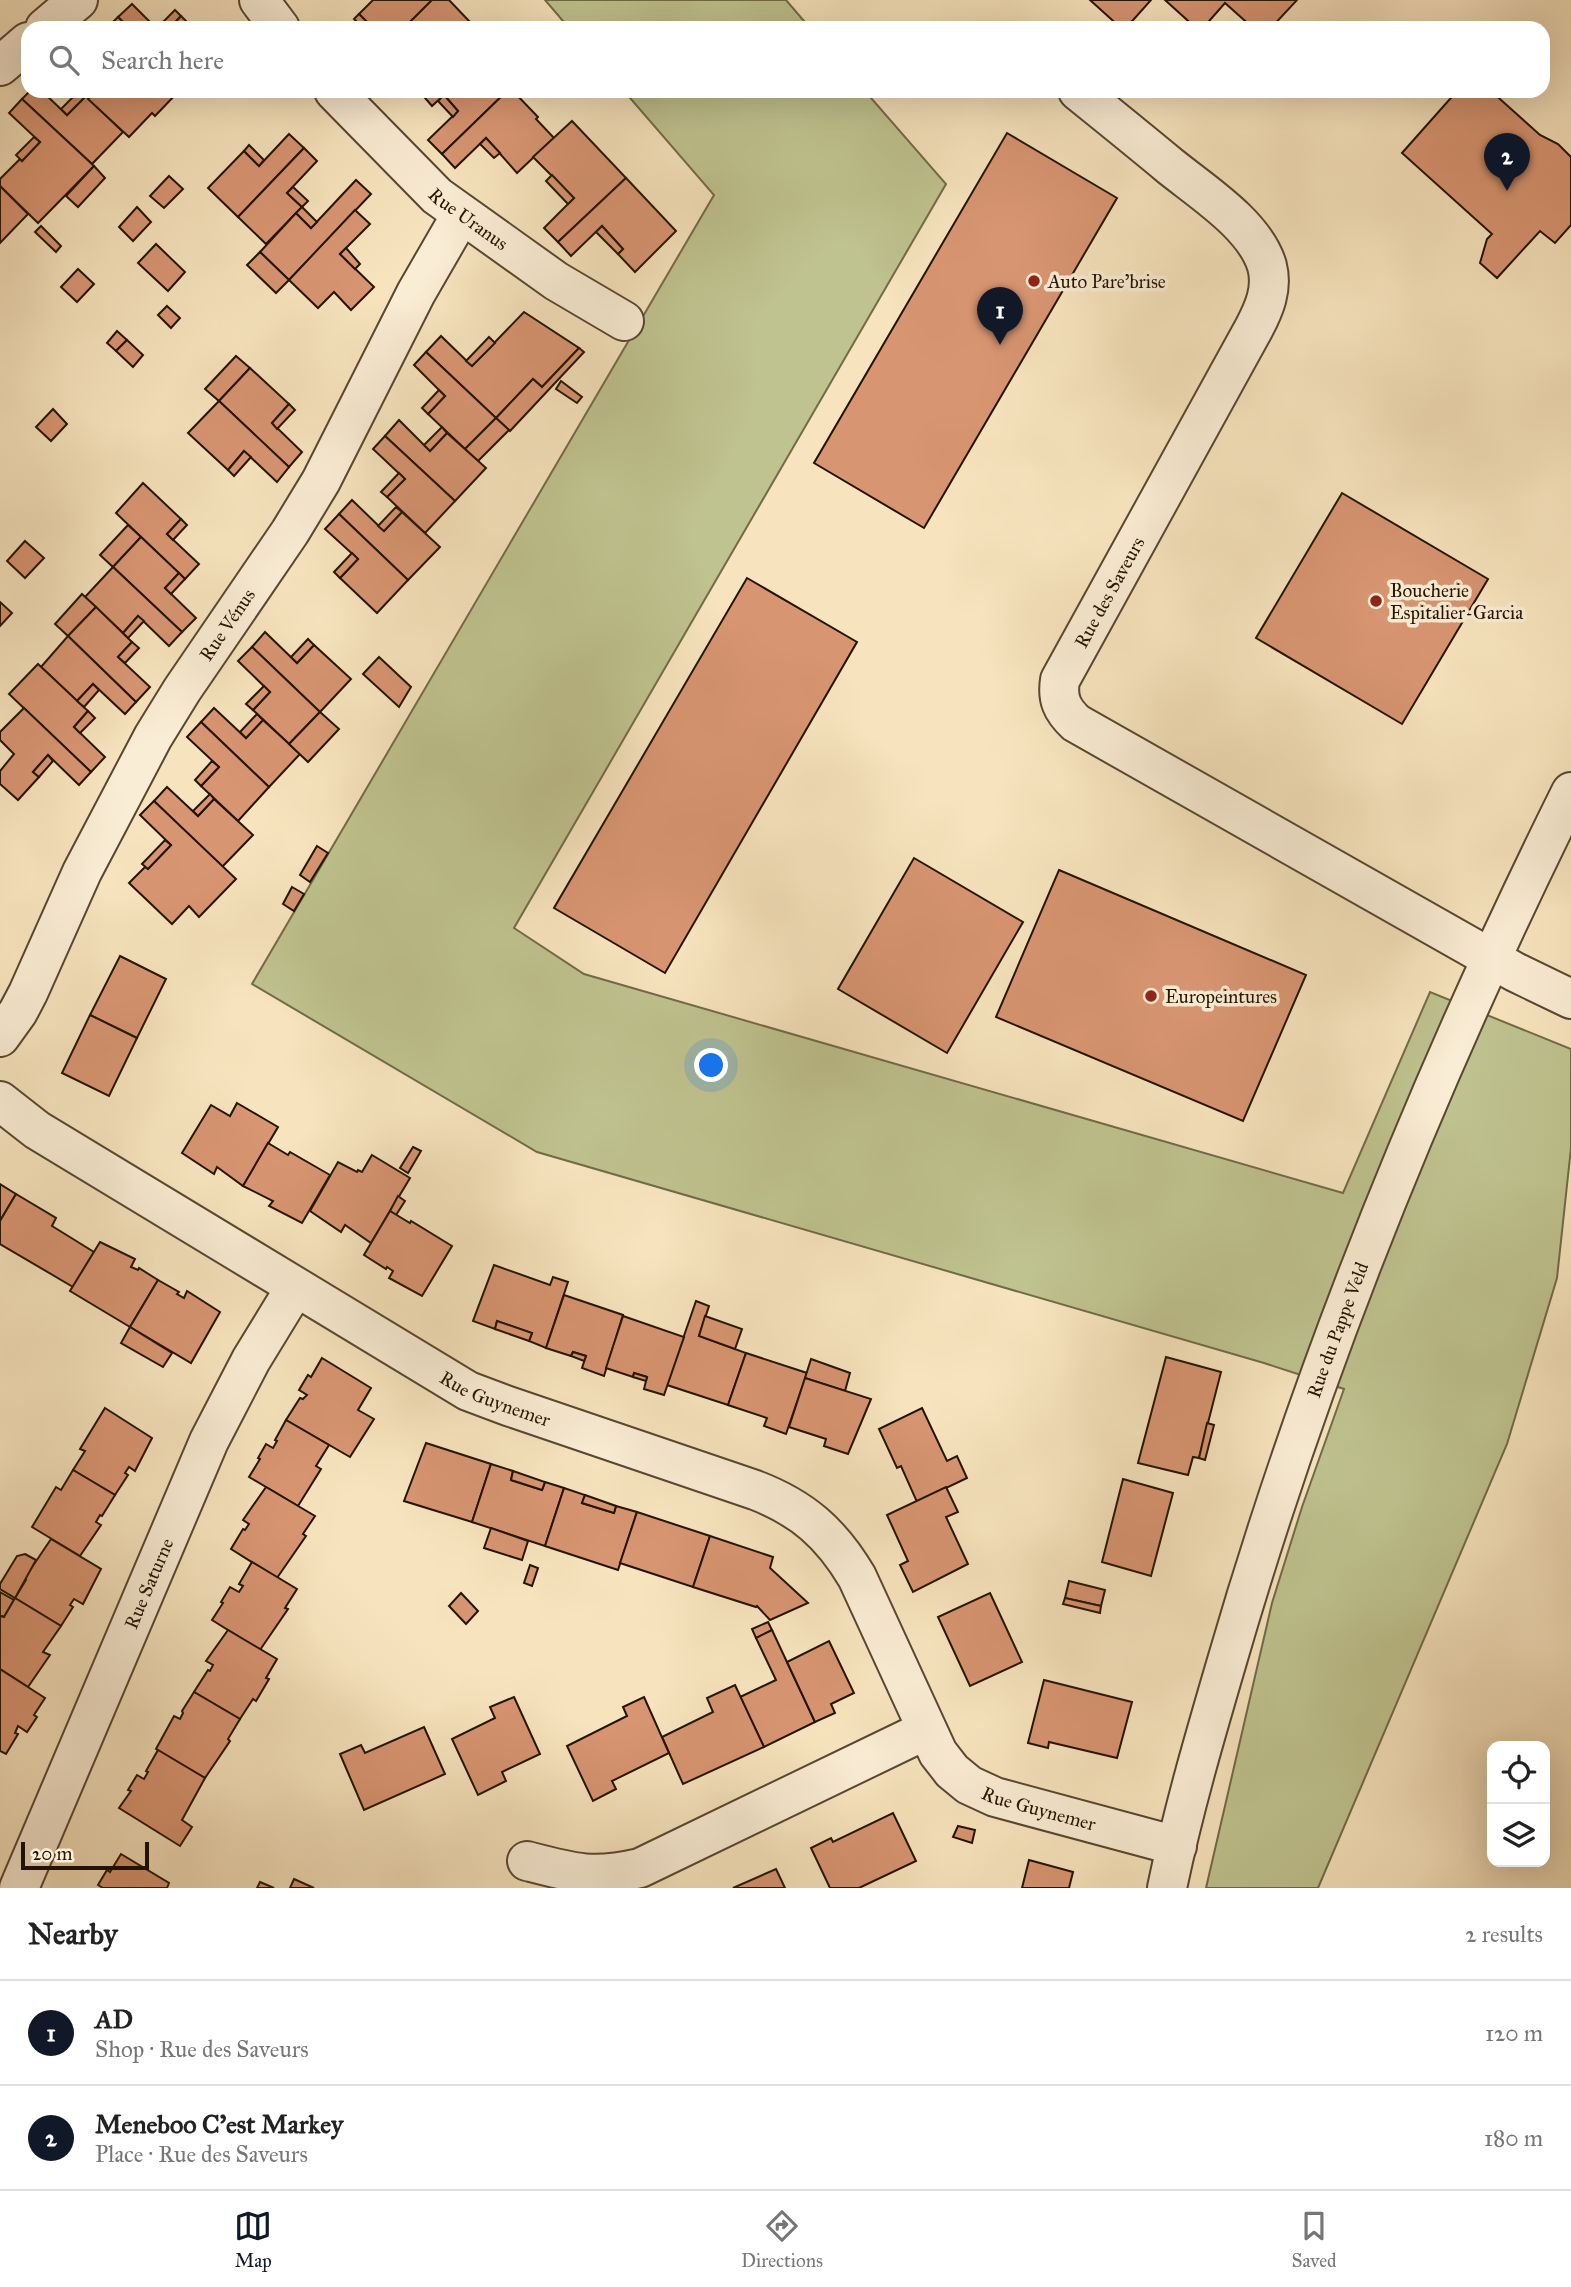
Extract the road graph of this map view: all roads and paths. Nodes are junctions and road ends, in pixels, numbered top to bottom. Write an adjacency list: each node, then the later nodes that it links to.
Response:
1 (78, 0): 3 (street)
2 (259, 0): 4 (street)
3 (53, 21)
4 (275, 21)
5 (21, 48): 6 (street)
6 (0, 66)
7 (341, 98): 9 (street, Rue Uranus)
8 (1087, 98): 12 (street, Rue des Saveurs)
9 (461, 215): 10 (street, Rue Uranus); 14 (street, Rue Vénus)
10 (624, 321)
11 (1571, 792): 12 (street, Rue du Pappe Veld)
12 (1490, 958): 13 (street, Rue des Saveurs); 18 (street, Rue du Pappe Veld)
13 (1571, 999)
14 (0, 1037)
15 (0, 1101): 16 (street, Rue Guynemer)
16 (295, 1288): 17 (street, Rue Guynemer); 20 (street, Rue Saturne)
17 (926, 1730): 18 (street, Rue Guynemer); 19 (street)
18 (1177, 1846): 21 (street, Rue du Pappe Veld)
19 (527, 1861)
20 (19, 1888)
21 (1167, 1888)

